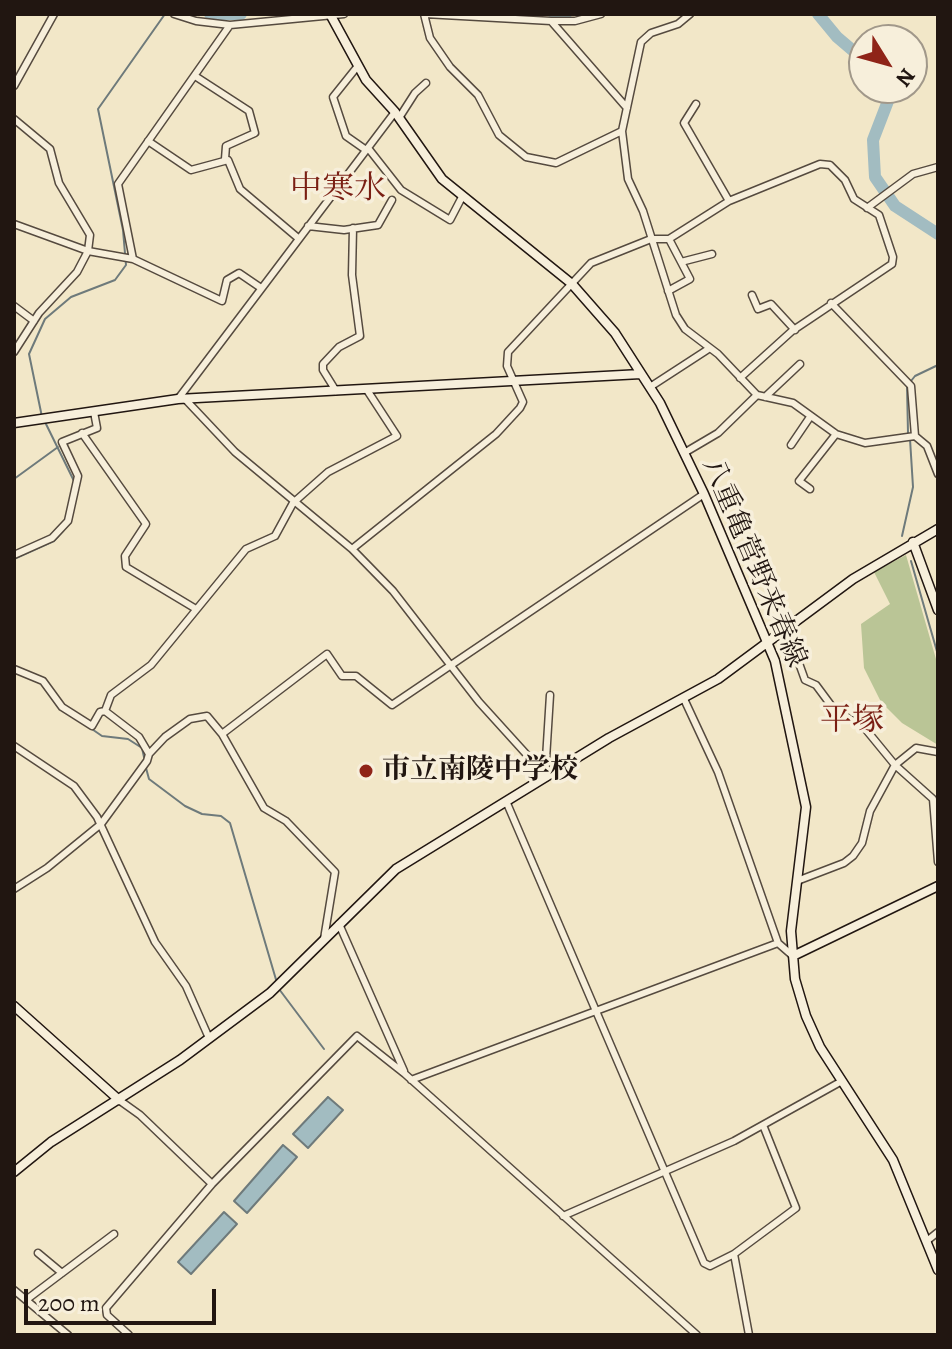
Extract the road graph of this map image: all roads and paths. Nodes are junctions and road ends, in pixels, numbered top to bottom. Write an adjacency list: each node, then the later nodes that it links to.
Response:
1 (54, 14): 13 (street)
2 (174, 14): 9 (street)
3 (344, 14): 7 (street)
4 (424, 14): 8 (street); 18 (street)
5 (601, 14): 8 (street)
6 (690, 14): 15 (street)
7 (330, 15): 9 (street); 10 (street, 八重亀菅野来春線)
8 (551, 21): 15 (street)
9 (230, 25): 11 (street)
10 (357, 67): 16 (street, 八重亀菅野来春線); 20 (street)
11 (195, 76): 19 (street); 21 (street)
12 (426, 83): 16 (street)
13 (14, 86)
14 (696, 104): 25 (street)
15 (627, 108): 18 (street)
16 (397, 115): 20 (street); 23 (street, 八重亀菅野来春線)
17 (14, 119): 33 (street)
18 (622, 131): 31 (street)
19 (148, 141): 21 (street); 35 (street)
20 (367, 149): 23 (street); 28 (street)
21 (225, 159): 30 (street)
22 (937, 166): 26 (street)
23 (462, 197): 37 (street, 八重亀菅野来春線)
24 (392, 200): 29 (street)
25 (729, 201): 26 (street); 32 (street)
26 (867, 208): 41 (street)
27 (14, 224): 33 (street)
28 (308, 226): 29 (street); 30 (street)
29 (353, 228): 53 (street)
30 (298, 238): 38 (street)
31 (651, 239): 32 (street); 37 (street); 39 (street)
32 (669, 239): 36 (street)
33 (88, 251): 35 (street); 43 (street)
34 (712, 254): 36 (street)
35 (133, 259): 38 (street)
36 (681, 262): 39 (street)
37 (572, 284): 48 (street, 八重亀菅野来春線); 50 (street)
38 (261, 288): 56 (street)
39 (668, 291): 45 (street)
40 (752, 295): 44 (street)
41 (831, 303): 44 (street); 62 (street)
42 (14, 306): 43 (street)
43 (34, 321): 46 (street)
44 (795, 330): 49 (street)
45 (710, 348): 49 (street); 51 (street)
46 (14, 352)
47 (800, 364): 55 (street)
48 (641, 374): 50 (street); 51 (street, 八重亀菅野来春線)
49 (740, 378): 54 (street)
50 (514, 382): 52 (street); 71 (street)
51 (650, 387): 64 (street, 八重亀菅野来春線)
52 (367, 390): 53 (street); 68 (street)
53 (336, 391): 56 (street)
54 (757, 395): 55 (street); 64 (street)
55 (765, 397): 58 (street)
56 (182, 399): 57 (street); 68 (street)
57 (94, 412): 59 (street); 60 (street)
58 (810, 417): 61 (street); 63 (street)
59 (14, 423)
60 (82, 433): 72 (street); 73 (street)
61 (836, 434): 62 (street); 66 (street)
62 (915, 436): 65 (street)
63 (791, 445)
64 (684, 453): 67 (street, 八重亀菅野来春線)
65 (938, 474)
66 (810, 489)
67 (704, 494): 76 (street, 八重亀菅野来春線); 77 (street)
68 (293, 503): 71 (street); 73 (street)
69 (938, 529): 70 (street)
70 (913, 542): 74 (street); 75 (street)
71 (352, 549): 77 (street)
72 (14, 555)
73 (196, 609): 81 (street)
74 (938, 610)
75 (786, 627): 76 (street); 86 (street)
76 (767, 640): 80 (street); 91 (street, 八重亀菅野来春線)
77 (451, 663): 82 (street); 87 (street)
78 (14, 669): 81 (street)
79 (550, 695): 87 (street)
80 (684, 699): 87 (street); 96 (street)
81 (105, 711): 85 (street)
82 (222, 734): 85 (street); 95 (street)
83 (14, 746): 89 (street)
84 (938, 752): 86 (street)
85 (149, 754): 89 (street)
86 (895, 765): 90 (street); 91 (street)
87 (546, 776): 88 (street)
88 (506, 801): 94 (street); 99 (street)
89 (101, 824): 93 (street); 100 (street)
90 (938, 862)
91 (797, 881): 97 (street, 八重亀菅野来春線)
92 (938, 886): 97 (street)
93 (14, 889)
94 (339, 924): 95 (street); 101 (street)
95 (323, 942): 100 (street)
96 (778, 943): 97 (street); 99 (street)
97 (793, 956): 102 (street, 八重亀菅野来春線)
98 (15, 1010): 103 (street)
99 (595, 1012): 101 (street); 105 (street)
100 (209, 1038): 103 (street)
101 (408, 1077): 107 (street); 108 (street)
102 (842, 1081): 104 (street); 111 (street, 八重亀菅野来春線)
103 (119, 1100): 106 (street); 107 (street)
104 (763, 1125): 105 (street); 113 (street)
105 (664, 1171): 108 (street); 113 (street)
106 (14, 1172)
107 (212, 1184): 119 (street)
108 (563, 1216): 120 (street)
109 (938, 1232): 111 (street)
110 (114, 1234): 115 (street)
111 (928, 1240): 114 (street, 八重亀菅野来春線)
112 (38, 1253): 115 (street)
113 (734, 1254): 121 (street)
114 (938, 1270)
115 (62, 1273): 117 (street)
116 (14, 1290): 117 (street)
117 (26, 1300): 118 (street)
118 (68, 1335)
119 (129, 1335)
120 (697, 1335)
121 (749, 1335)

